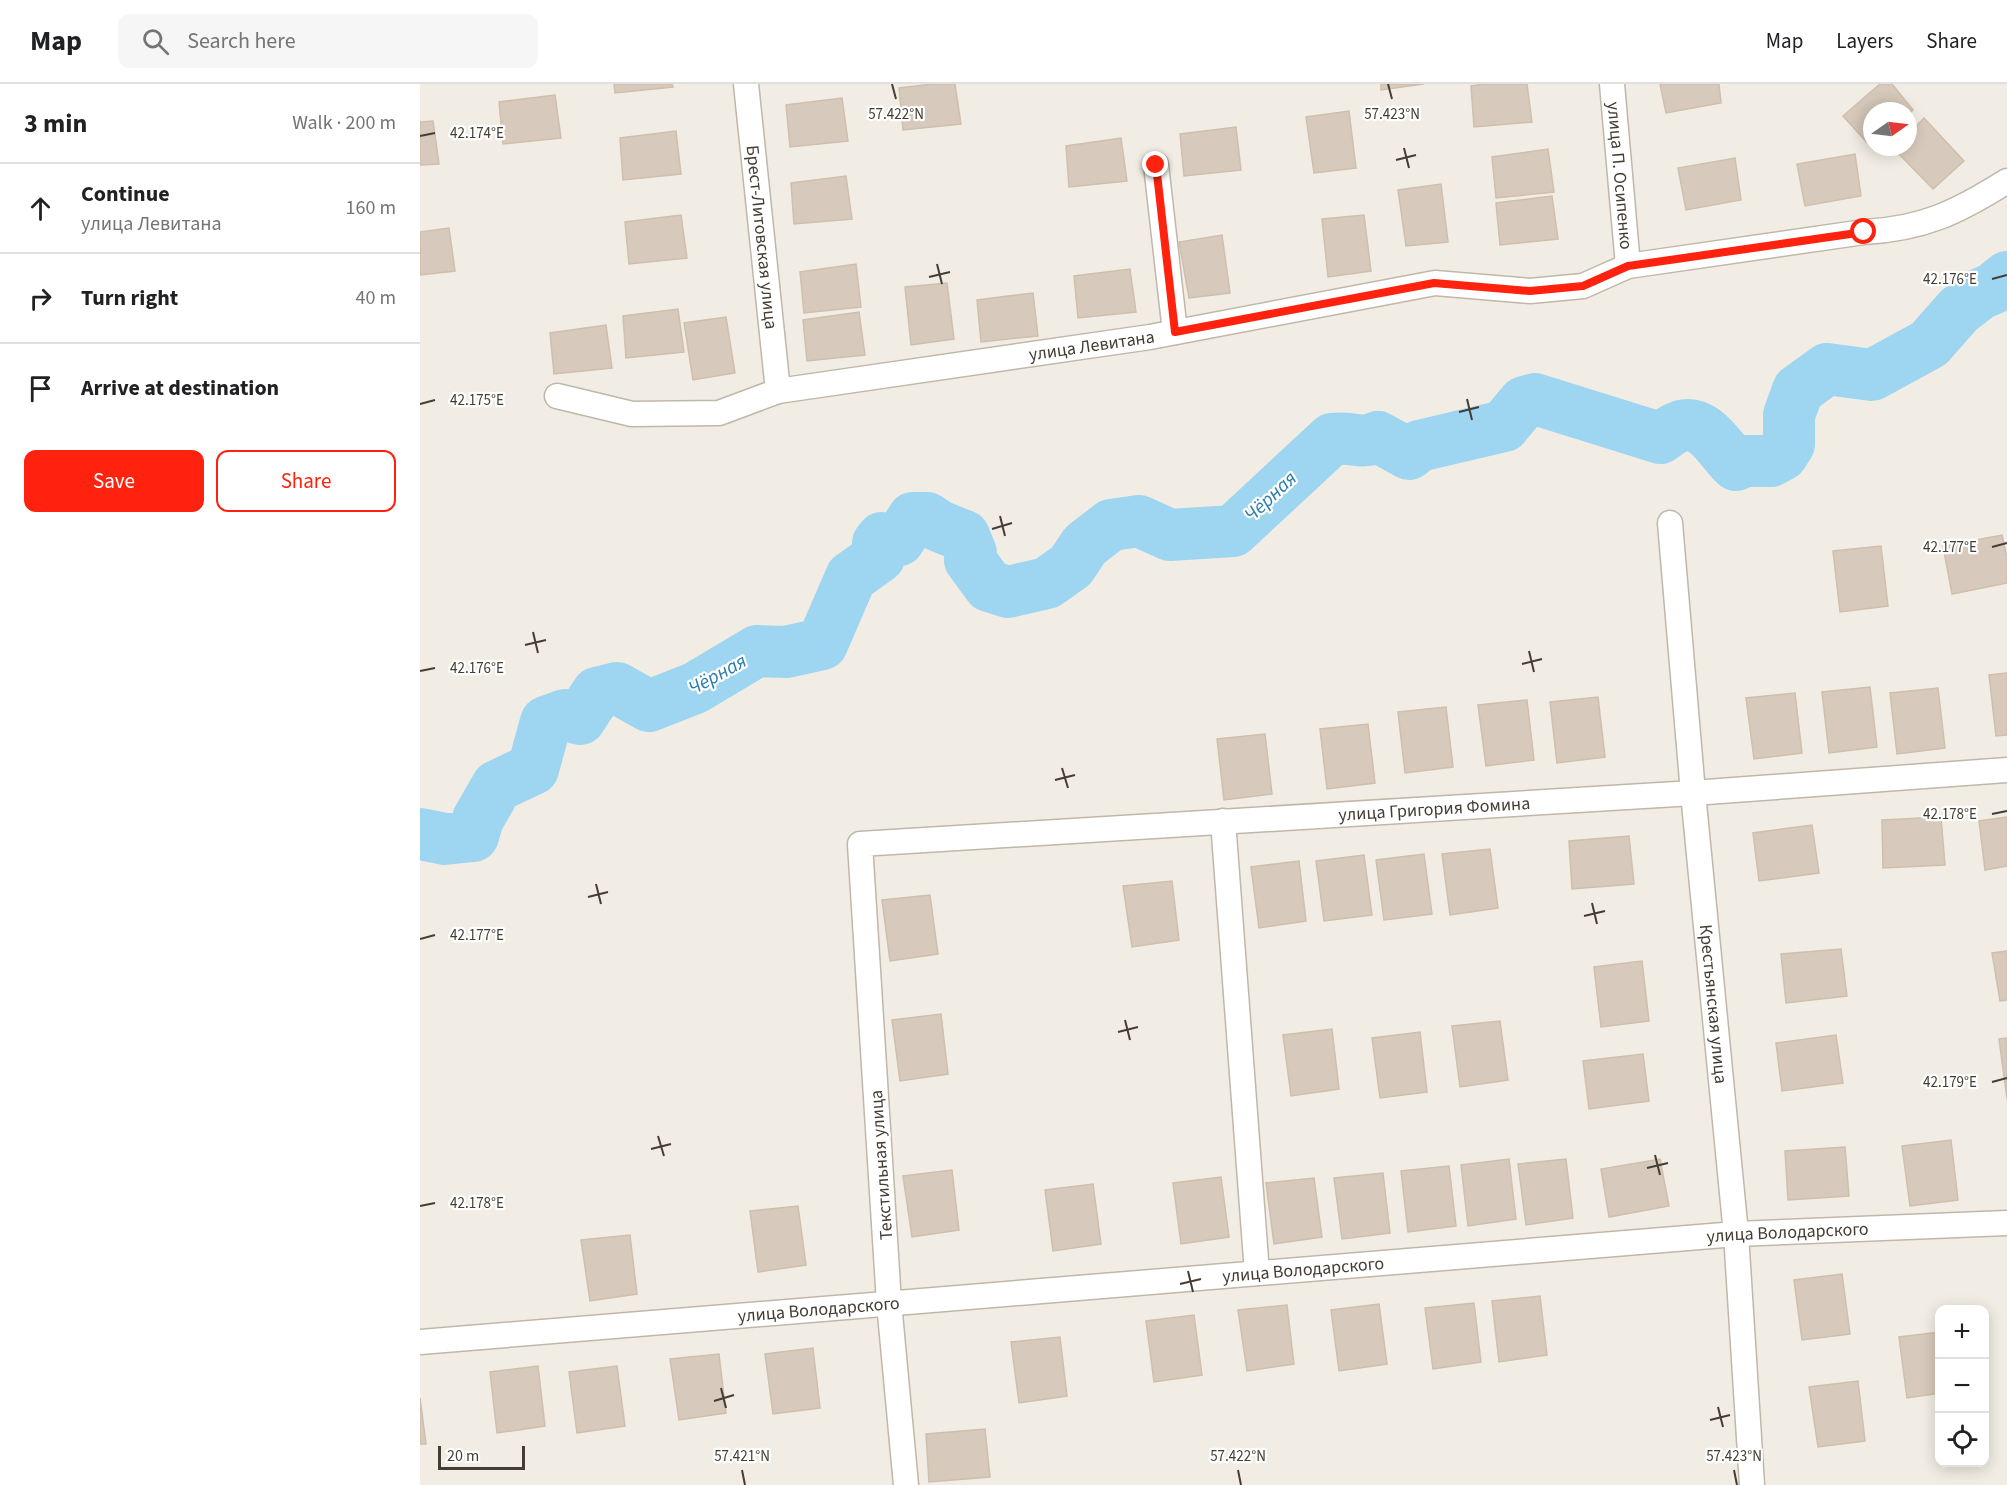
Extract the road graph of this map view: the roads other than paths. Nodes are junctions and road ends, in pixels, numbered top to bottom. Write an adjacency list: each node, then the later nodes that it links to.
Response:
1 (746, 84): 7 (street, Брест-Литовская улица)
2 (1612, 84): 5 (street, улица П. Осипенко)
3 (1156, 165): 6 (street)
4 (2007, 181): 5 (street, улица Левитана)
5 (1628, 266): 6 (street, улица Левитана)
6 (1175, 332): 7 (street, улица Левитана)
7 (778, 391): 8 (street, улица Левитана)
8 (557, 396)
9 (1671, 523): 11 (street, Крестьянская улица)
10 (2007, 770): 11 (street, улица Григория Фомина)
11 (1693, 793): 12 (street, улица Григория Фомина); 15 (street, Крестьянская улица)
12 (1223, 822): 13 (street, улица Григория Фомина); 16 (street)
13 (860, 844): 17 (street, Текстильная улица)
14 (2007, 1223): 15 (street, улица Володарского)
15 (1736, 1234): 16 (street, улица Володарского); 20 (street, Крестьянская улица)
16 (1257, 1273): 17 (street, улица Володарского)
17 (890, 1303): 18 (street, улица Володарского); 19 (street, Текстильная улица)
18 (420, 1342)
19 (906, 1485)
20 (1752, 1485)

